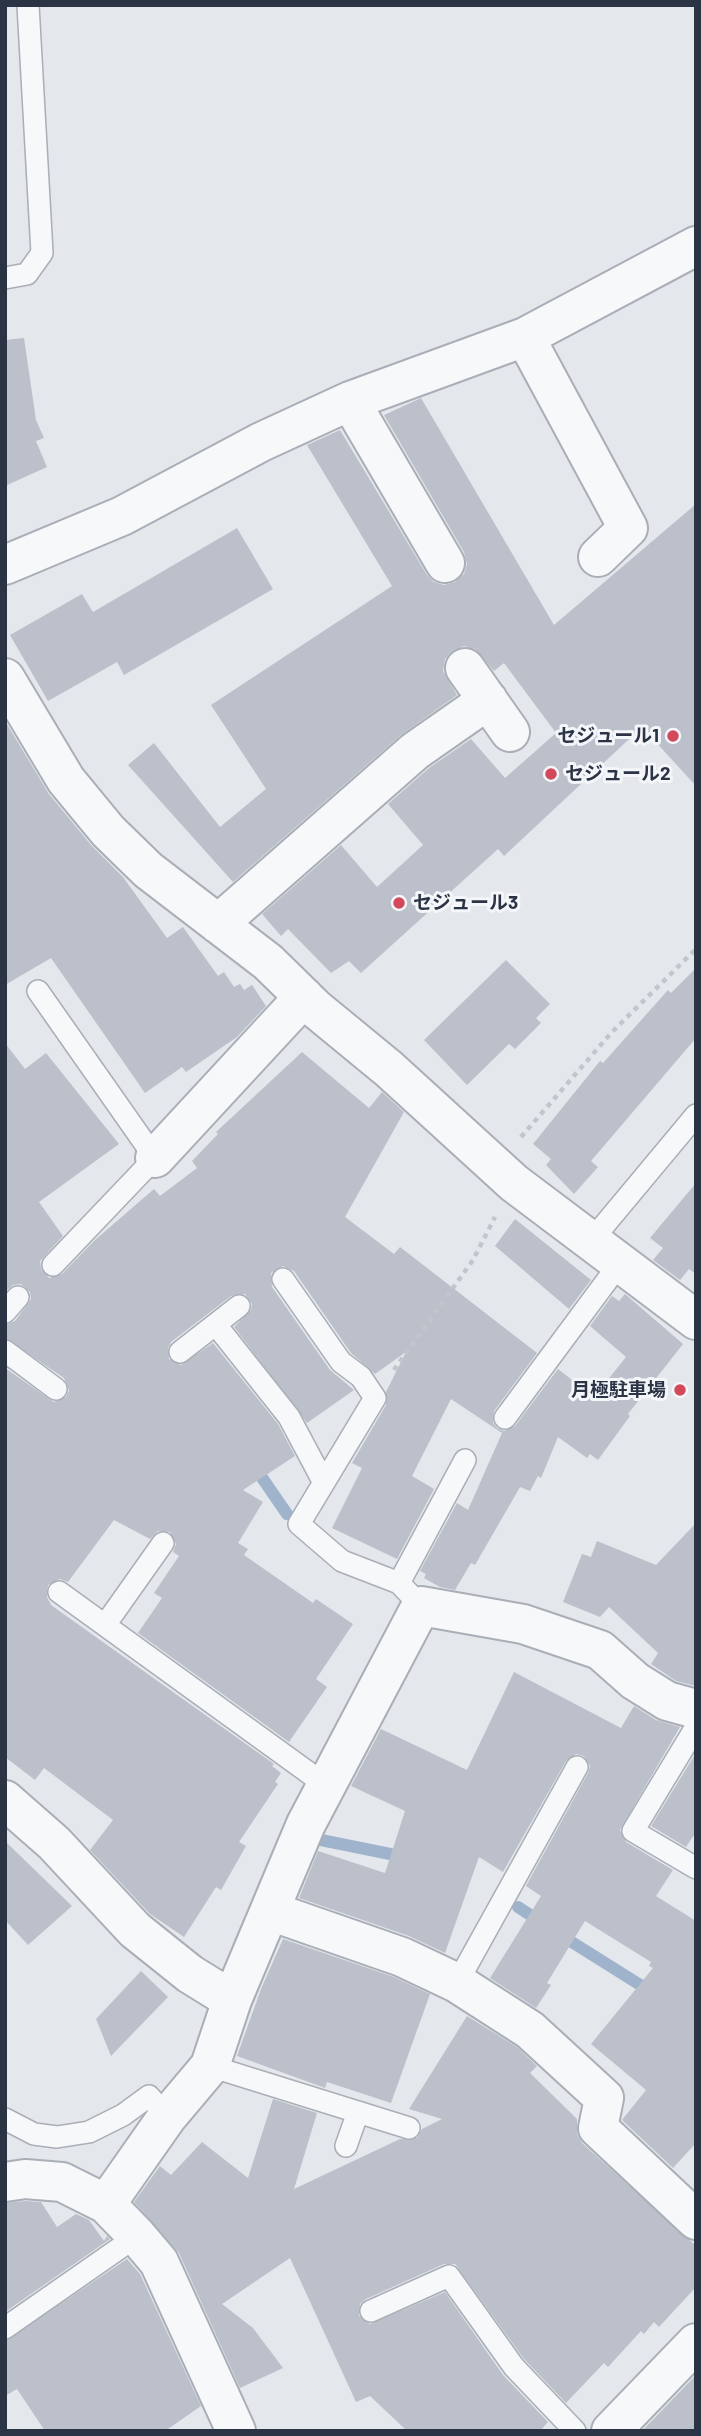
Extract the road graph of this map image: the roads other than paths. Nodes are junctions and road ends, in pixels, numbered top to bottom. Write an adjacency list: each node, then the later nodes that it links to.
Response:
1 (28, 5): 3 (lane)
2 (696, 246): 4 (street)
3 (5, 278)
4 (525, 337): 5 (street); 6 (street)
5 (350, 401): 7 (street); 8 (street)
6 (598, 557)
7 (445, 563)
8 (5, 565)
9 (465, 668): 11 (street)
10 (5, 678): 13 (street)
11 (488, 700): 12 (street); 13 (street)
12 (510, 732)
13 (218, 924): 15 (street)
14 (38, 991): 17 (lane)
15 (304, 997): 17 (street); 18 (street)
16 (696, 1115): 18 (lane)
17 (155, 1158): 19 (lane)
18 (606, 1252): 22 (street); 27 (lane)
19 (52, 1265)
20 (283, 1279): 29 (lane)
21 (239, 1306): 23 (lane)
22 (696, 1320)
23 (216, 1325): 25 (lane); 29 (lane)
24 (5, 1351): 26 (lane)
25 (180, 1352)
26 (56, 1389)
27 (505, 1418)
28 (465, 1460): 32 (lane)
29 (323, 1481): 32 (lane)
30 (163, 1543): 33 (lane)
31 (59, 1592): 33 (lane)
32 (410, 1595): 34 (street); 37 (street)
33 (105, 1625): 37 (lane)
34 (696, 1709)
35 (696, 1727): 39 (lane)
36 (576, 1766): 41 (lane)
37 (327, 1786): 40 (street)
38 (5, 1800): 42 (street)
39 (696, 1868)
40 (270, 1911): 41 (street); 42 (street)
41 (457, 1983): 50 (street)
42 (232, 2000): 43 (street)
43 (210, 2066): 44 (lane); 45 (street)
44 (358, 2112): 47 (lane); 48 (lane)
45 (167, 2117): 46 (lane); 51 (street)
46 (5, 2119)
47 (409, 2128)
48 (346, 2146)
49 (5, 2182): 51 (street)
50 (690, 2203)
51 (106, 2204): 52 (street)
52 (137, 2235): 54 (lane); 56 (street)
53 (370, 2311): 57 (lane)
54 (5, 2328)
55 (696, 2343): 58 (street)
56 (236, 2431)
57 (575, 2431)
58 (611, 2431)

